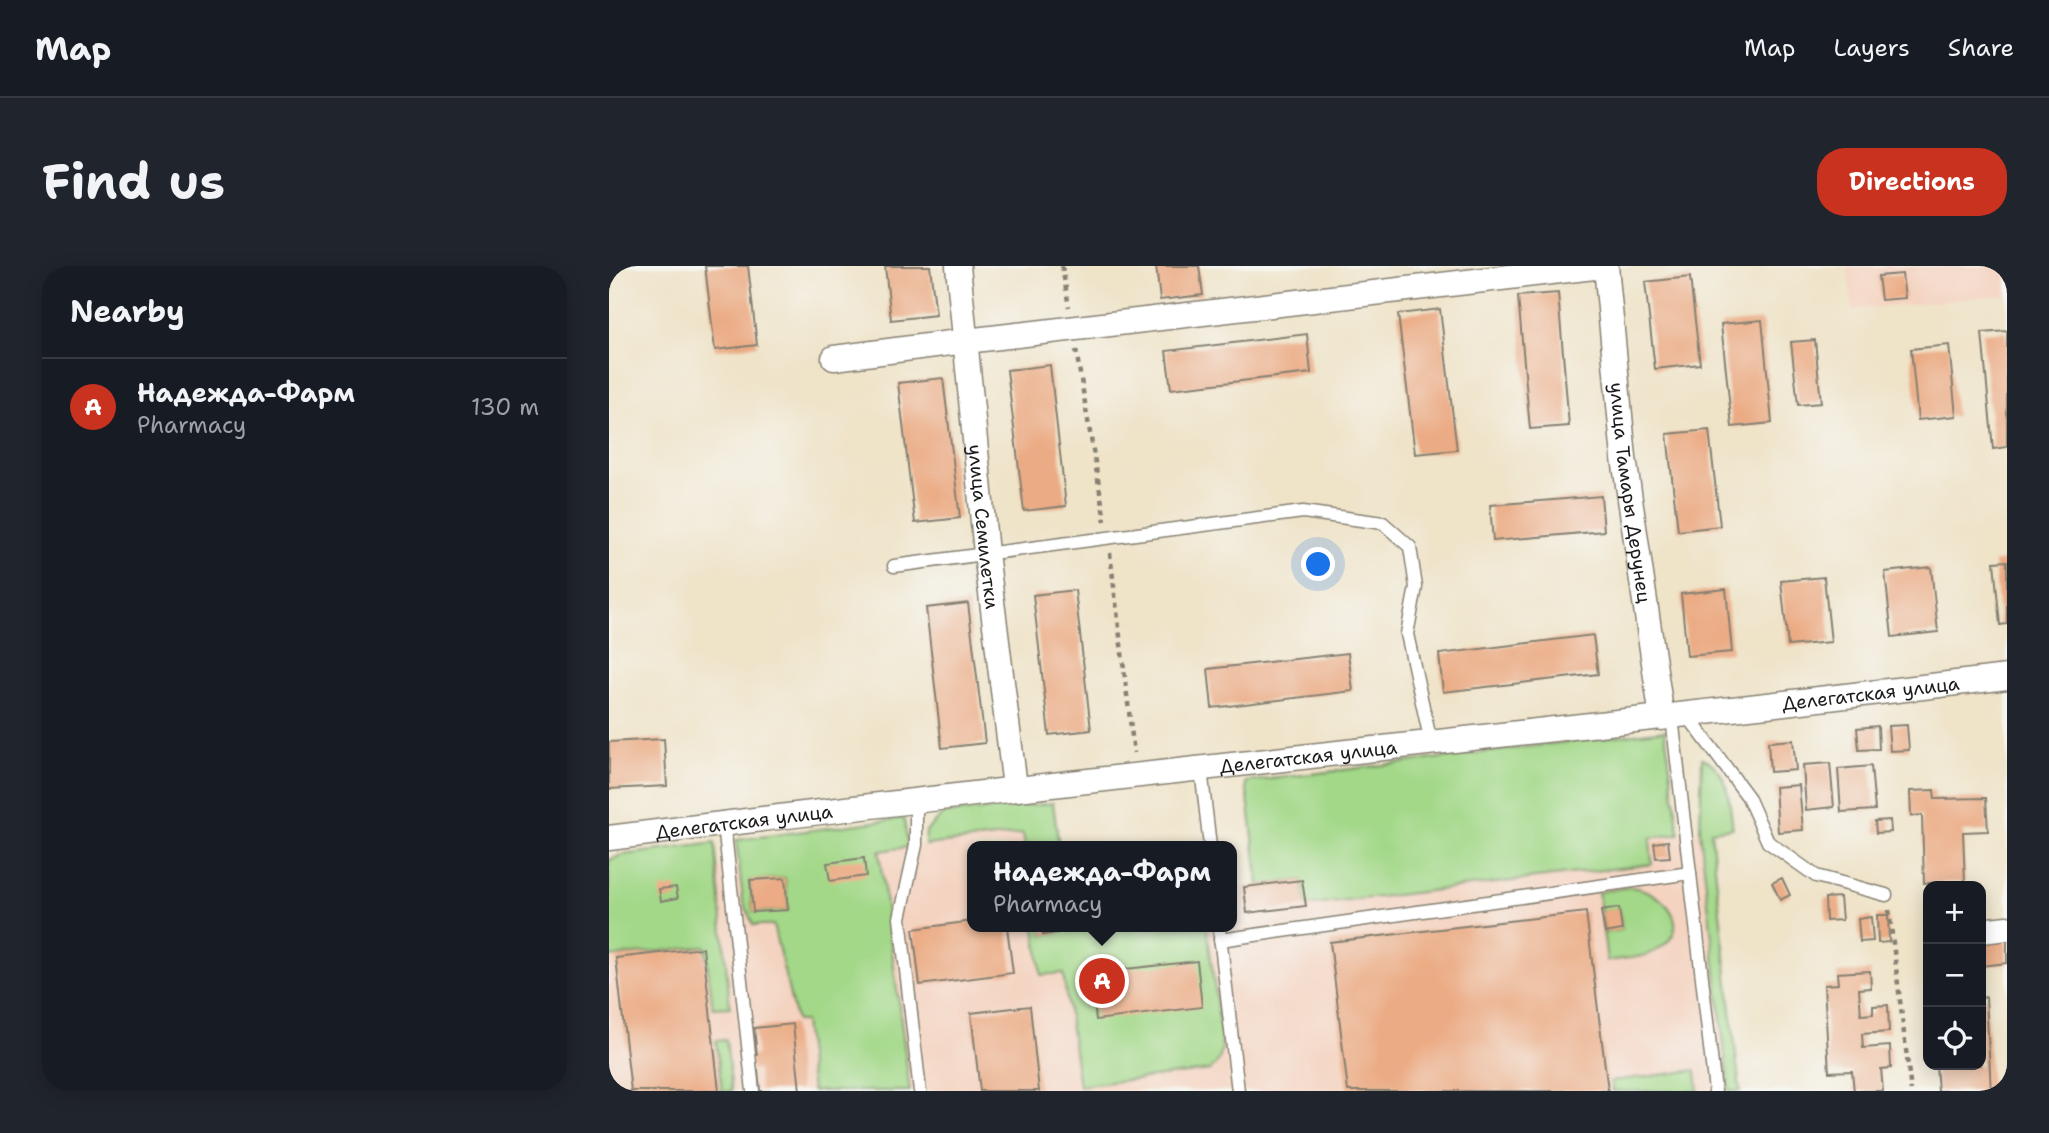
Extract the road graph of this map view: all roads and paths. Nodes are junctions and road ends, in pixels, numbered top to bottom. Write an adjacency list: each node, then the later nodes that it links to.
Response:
1 (958, 266): 3 (street, улица Семилетки)
2 (1604, 266): 3 (street); 8 (street, улица Тамары Дерунец)
3 (966, 341): 4 (street); 5 (street, улица Семилетки)
4 (834, 358)
5 (986, 553): 6 (lane); 9 (lane); 11 (street, улица Семилетки)
6 (894, 566)
7 (2007, 677): 8 (street, Делегатская улица)
8 (1673, 717): 9 (street, Делегатская улица); 16 (lane); 17 (lane)
9 (1431, 743): 10 (street, Делегатская улица)
10 (1201, 769): 11 (street, Делегатская улица); 15 (lane)
11 (1015, 788): 12 (street, Делегатская улица)
12 (916, 800): 13 (street, Делегатская улица); 23 (lane)
13 (724, 824): 14 (street, Делегатская улица); 22 (lane)
14 (609, 838)
15 (1209, 841)
16 (1690, 873): 20 (lane); 25 (lane)
17 (1886, 895): 26 (path)
18 (2007, 928): 19 (street)
19 (1986, 930)
20 (1237, 931)
21 (1220, 933): 24 (lane)
22 (753, 1091)
23 (920, 1091)
24 (1238, 1091)
25 (1715, 1091)
26 (1911, 1091)

